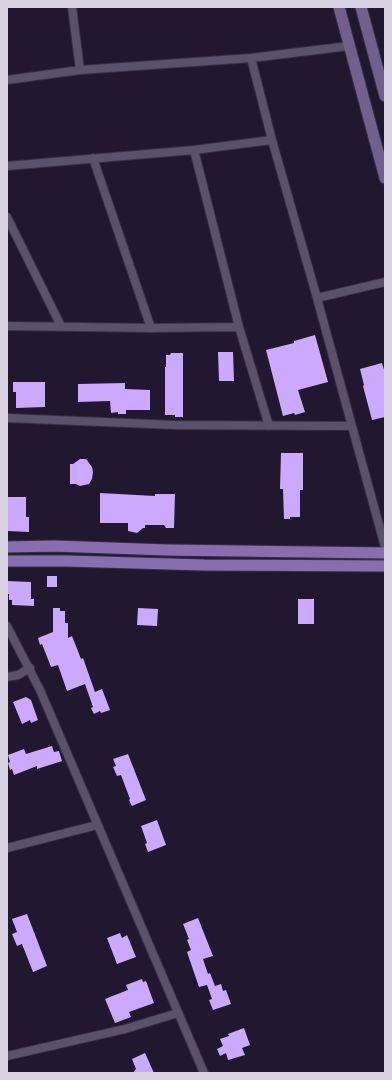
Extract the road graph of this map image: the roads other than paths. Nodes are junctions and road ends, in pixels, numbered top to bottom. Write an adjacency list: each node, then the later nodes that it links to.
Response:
1 (72, 7): 6 (street)
2 (339, 7): 4 (main road)
3 (361, 7): 8 (main road)
4 (349, 46): 5 (street); 13 (main road)
5 (251, 58): 6 (street); 9 (street)
6 (80, 70): 7 (street)
7 (7, 80)
8 (385, 96)
9 (272, 140): 10 (street); 16 (street)
10 (194, 150): 11 (street); 19 (street)
11 (93, 158): 12 (street); 20 (street)
12 (7, 166)
13 (385, 178)
14 (7, 217): 18 (street)
15 (385, 282): 16 (street)
16 (317, 298): 23 (street)
17 (7, 326): 18 (street)
18 (61, 326): 20 (street)
19 (239, 327): 20 (street); 22 (street)
20 (151, 328)
21 (7, 418): 22 (street)
22 (269, 426): 23 (street)
23 (352, 426): 25 (street)
24 (7, 547): 26 (main road)
25 (385, 547)
26 (385, 553)
27 (7, 561): 28 (main road)
28 (385, 566)
29 (7, 626): 30 (street)
30 (30, 668): 31 (street); 32 (street)
31 (7, 677)
32 (97, 825): 33 (street); 34 (street)
33 (7, 848)
34 (178, 1013): 35 (street); 36 (street)
35 (7, 1056)
36 (204, 1073)

